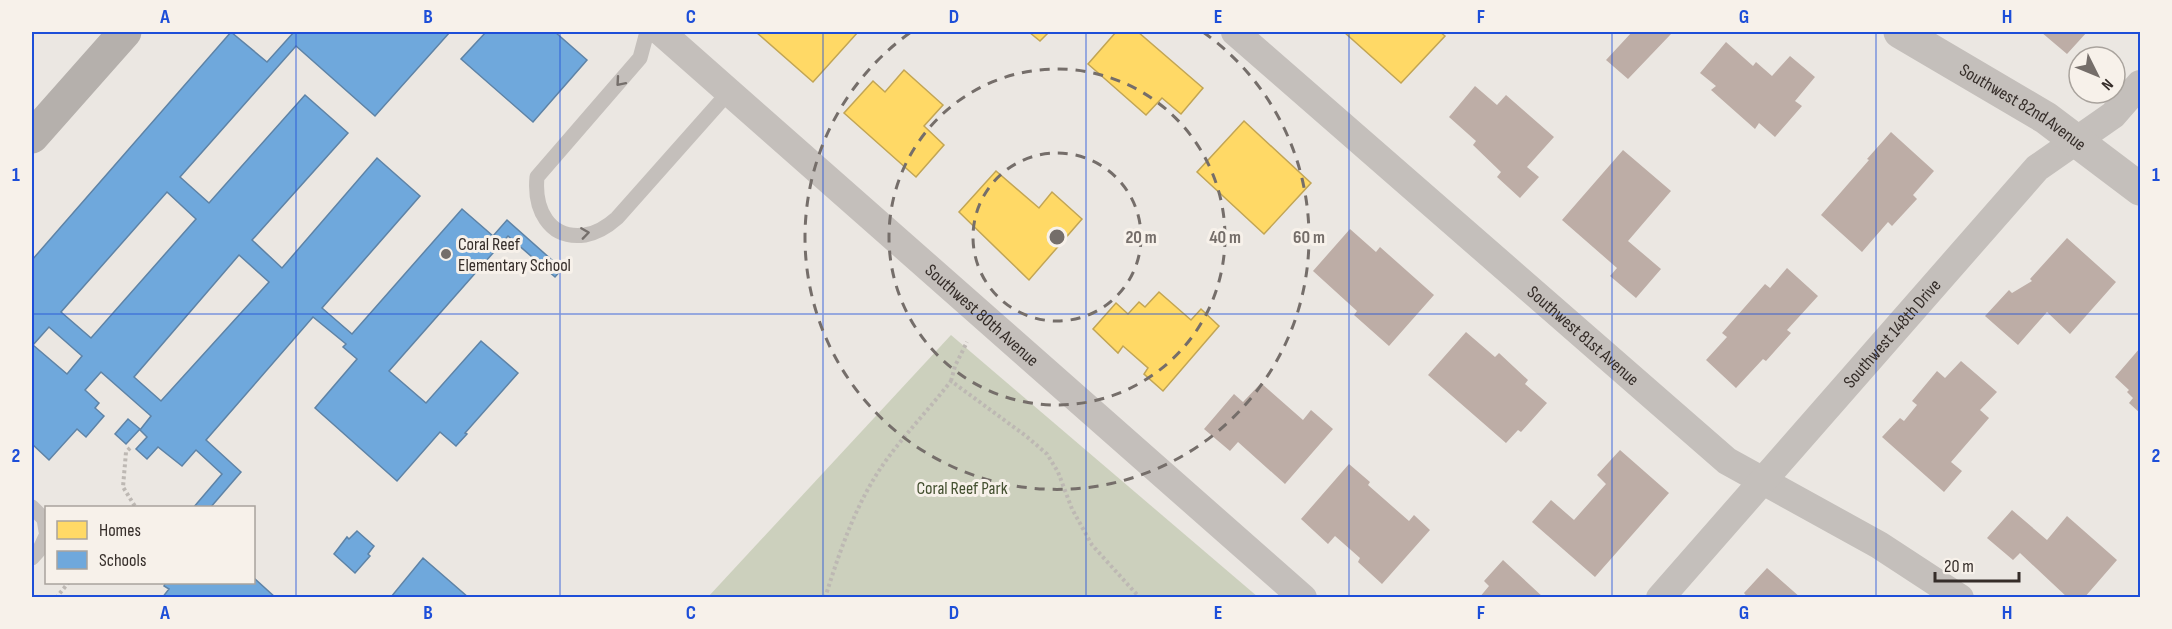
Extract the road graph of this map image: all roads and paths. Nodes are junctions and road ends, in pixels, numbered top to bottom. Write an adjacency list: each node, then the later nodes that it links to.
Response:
1 (125, 32): 8 (main road)
2 (647, 32): 7 (lane, one-way to 7)
3 (661, 32): 7 (street, Southwest 80th Avenue)
4 (1235, 32): 14 (street, Southwest 81st Avenue)
5 (1900, 32): 9 (street, Southwest 82nd Avenue)
6 (2140, 84): 9 (street, Southwest 148th Drive)
7 (728, 93): 24 (street, Southwest 80th Avenue)
8 (32, 137)
9 (2077, 140): 10 (street, Southwest 82nd Avenue); 14 (street, Southwest 148th Drive)
10 (2140, 189)
11 (967, 342): 12 (path)
12 (951, 381): 22 (path); 23 (path)
13 (130, 448): 15 (path)
14 (1761, 481): 25 (street, Southwest 148th Drive); 26 (street, Southwest 81st Avenue)
15 (135, 506)
16 (32, 507): 17 (lane)
17 (45, 525)
18 (45, 538): 19 (lane)
19 (32, 558)
20 (67, 584): 21 (path)
21 (56, 597)
22 (825, 597)
23 (1140, 597)
24 (1304, 597)
25 (1660, 597)
26 (1960, 597)

